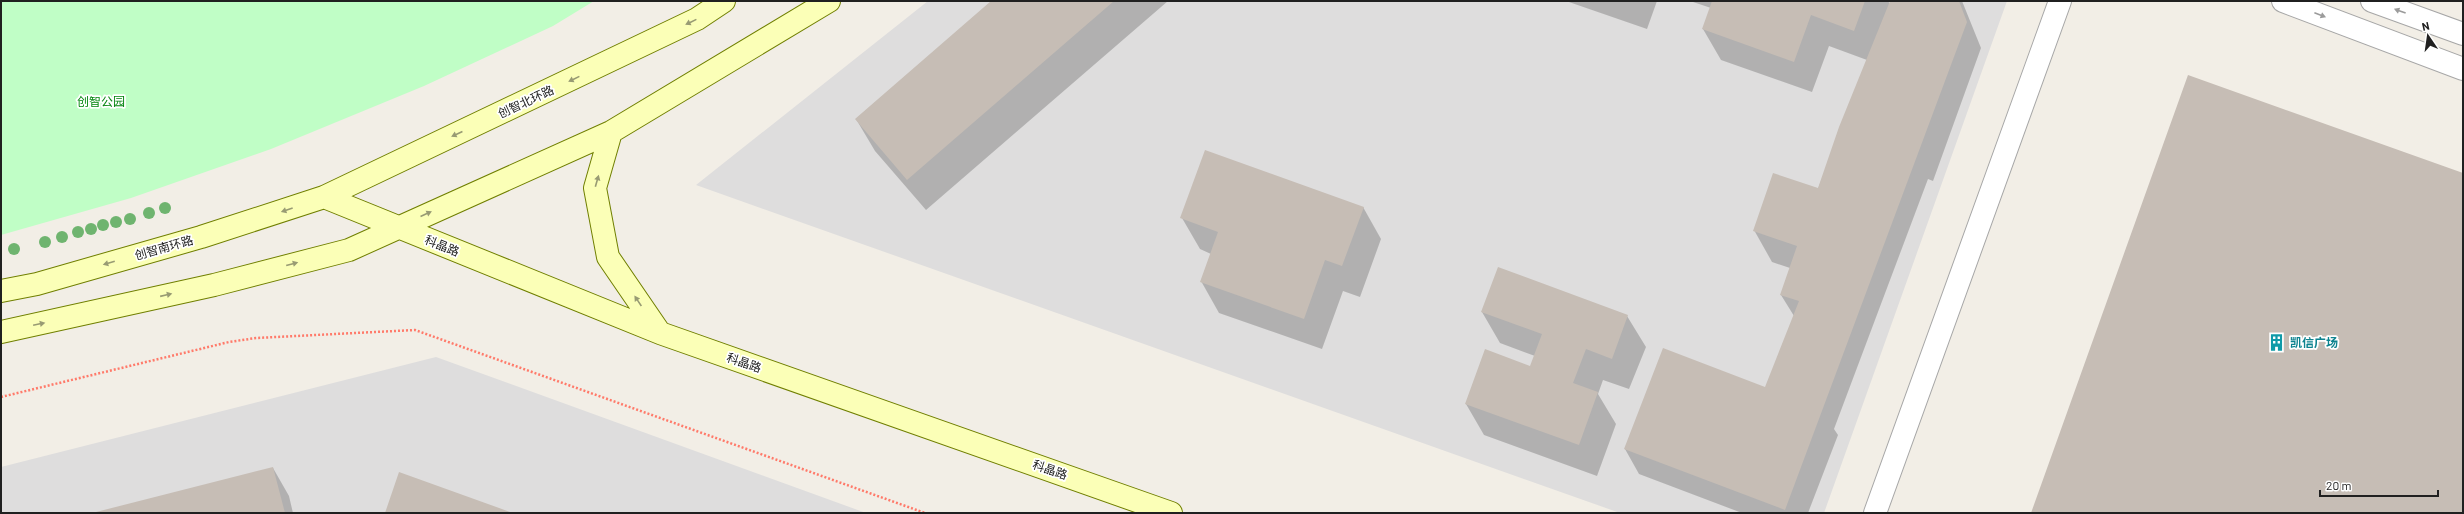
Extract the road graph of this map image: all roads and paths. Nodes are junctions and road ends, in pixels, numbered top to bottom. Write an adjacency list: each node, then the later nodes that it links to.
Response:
1 (724, 1): 9 (main road, 创智北环路, one-way to 9)
2 (829, 1): 8 (main road)
3 (2060, 1): 17 (street)
4 (2283, 1): 7 (street, one-way to 7)
5 (2372, 1): 6 (street, one-way to 5)
6 (2463, 34)
7 (2463, 68)
8 (611, 132): 10 (main road, one-way to 8); 13 (main road, one-way to 8)
9 (324, 197): 10 (main road, 科晶路); 11 (main road, 创智南环路, one-way to 11)
10 (396, 227): 12 (main road, one-way to 10); 13 (main road, 科晶路)
11 (1, 291)
12 (1, 332)
13 (660, 333): 16 (main road, 科晶路)
14 (1, 397): 15 (path)
15 (925, 513)
16 (1171, 513)
17 (1875, 513)

